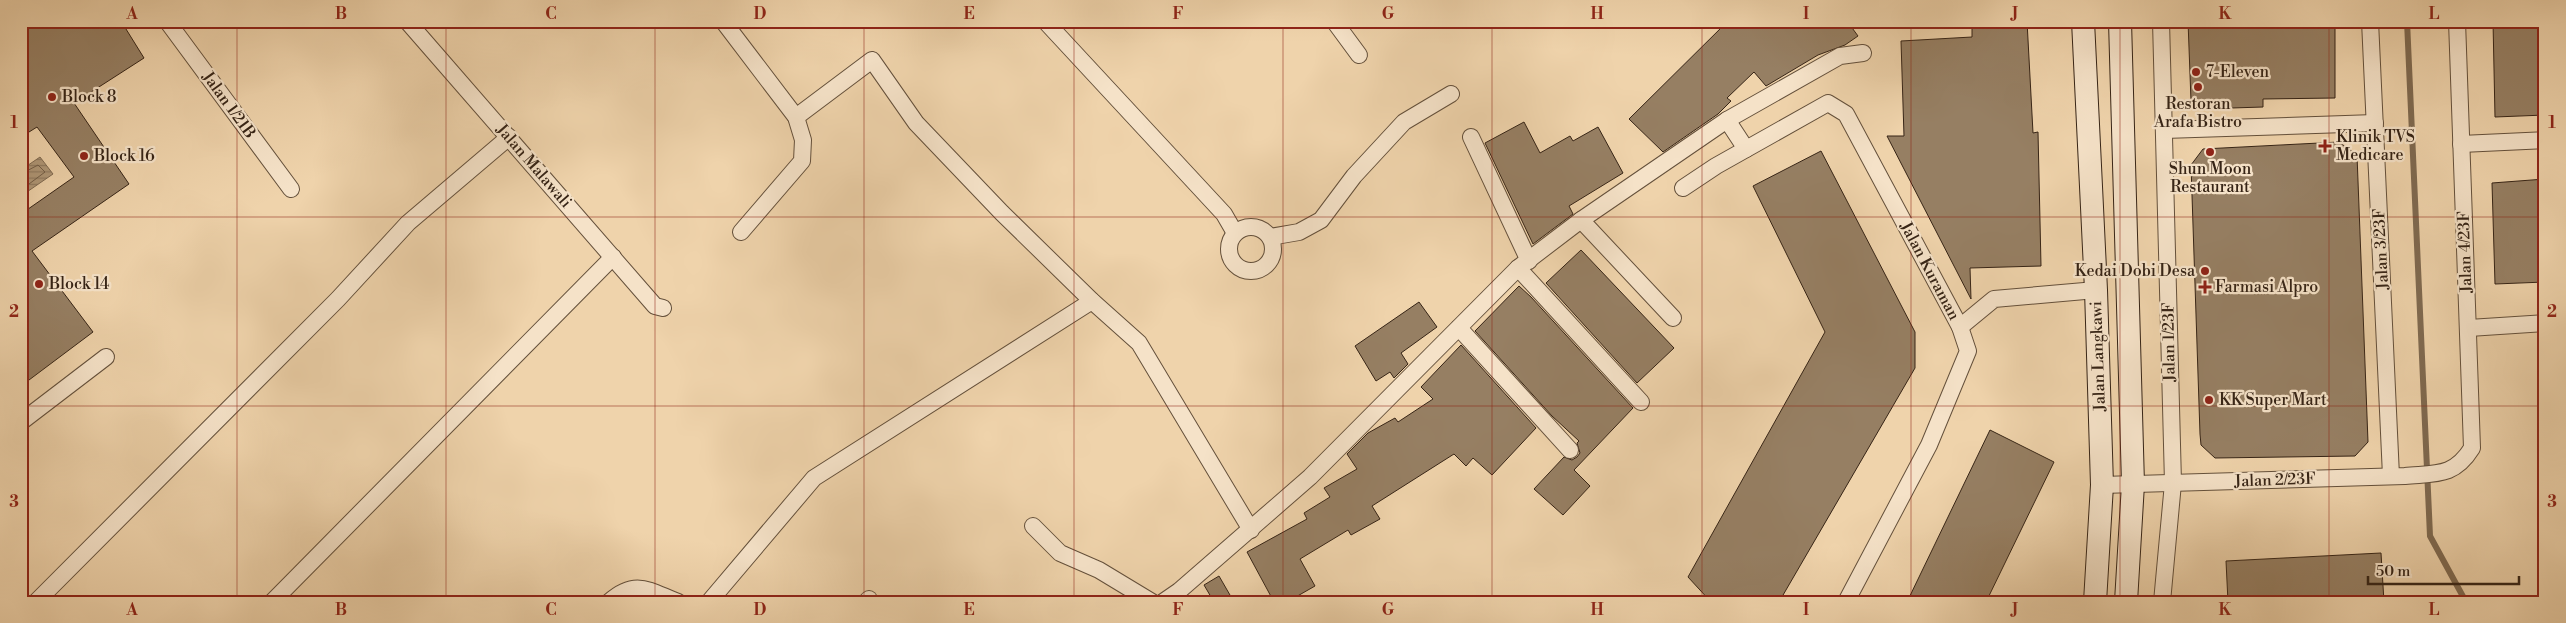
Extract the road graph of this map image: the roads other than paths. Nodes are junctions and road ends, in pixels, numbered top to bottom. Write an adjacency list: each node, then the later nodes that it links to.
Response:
1 (167, 21): 24 (street, Jalan 1/21B)
2 (407, 21): 18 (street, Jalan Malawali)
3 (723, 21): 14 (street)
4 (1045, 21): 27 (street)
5 (1334, 21): 12 (street)
6 (2083, 21): 31 (street, Jalan Langkawi)
7 (2120, 21): 46 (street, Jalan Langkawi)
8 (2161, 21): 17 (street, Jalan 1/23F)
9 (2370, 21): 16 (street, Jalan 3/23F)
10 (2457, 21): 21 (street, Jalan 4/23F)
11 (1863, 53): 15 (street)
12 (1359, 54)
13 (1451, 94): 28 (street)
14 (796, 118): 26 (street); 32 (street)
15 (1727, 120): 22 (street); 25 (street)
16 (2375, 123): 17 (street); 44 (street, Jalan 3/23F)
17 (2164, 130): 45 (street, Jalan 1/23F)
18 (509, 136): 29 (street, Jalan Malawali); 50 (street)
19 (1471, 136): 30 (street)
20 (2545, 140): 21 (street)
21 (2461, 144): 38 (street, Jalan 4/23F)
22 (1746, 149): 23 (street, Jalan Kuraman); 37 (street, Jalan Kuraman)
23 (1683, 188)
24 (291, 190)
25 (1580, 220): 30 (street); 34 (street)
26 (741, 232)
27 (1235, 233): 28 (street); 28 (street)
28 (1270, 237)
29 (612, 258): 33 (street, Jalan Malawali); 51 (street)
30 (1524, 264): 36 (street); 40 (street)
31 (2096, 290): 37 (street); 47 (street, Jalan Langkawi)
32 (1092, 301): 49 (street); 54 (street)
33 (663, 308)
34 (1673, 318)
35 (2545, 323): 38 (street)
36 (1458, 328): 42 (street); 49 (street)
37 (1960, 328): 57 (street, Jalan Kuraman)
38 (2469, 328): 43 (street, Jalan 4/23F)
39 (106, 357): 41 (street)
40 (1641, 402)
41 (21, 422)
42 (1570, 450)
43 (2448, 472): 44 (street, Jalan 2/23F)
44 (2398, 476): 45 (street, Jalan 2/23F)
45 (2173, 483): 46 (street, Jalan 2/23F); 60 (street, Jalan 1/23F)
46 (2133, 484): 47 (street, Jalan 2/23F); 59 (street, Jalan Langkawi)
47 (2102, 485): 58 (street, Jalan Langkawi)
48 (1033, 526): 55 (street)
49 (1251, 530): 56 (street)
50 (36, 602)
51 (272, 602)
52 (609, 602): 53 (street)
53 (678, 602)
54 (709, 602)
55 (1152, 602)
56 (1163, 602)
57 (1846, 602)
58 (2095, 602)
59 (2126, 602)
60 (2162, 602)

